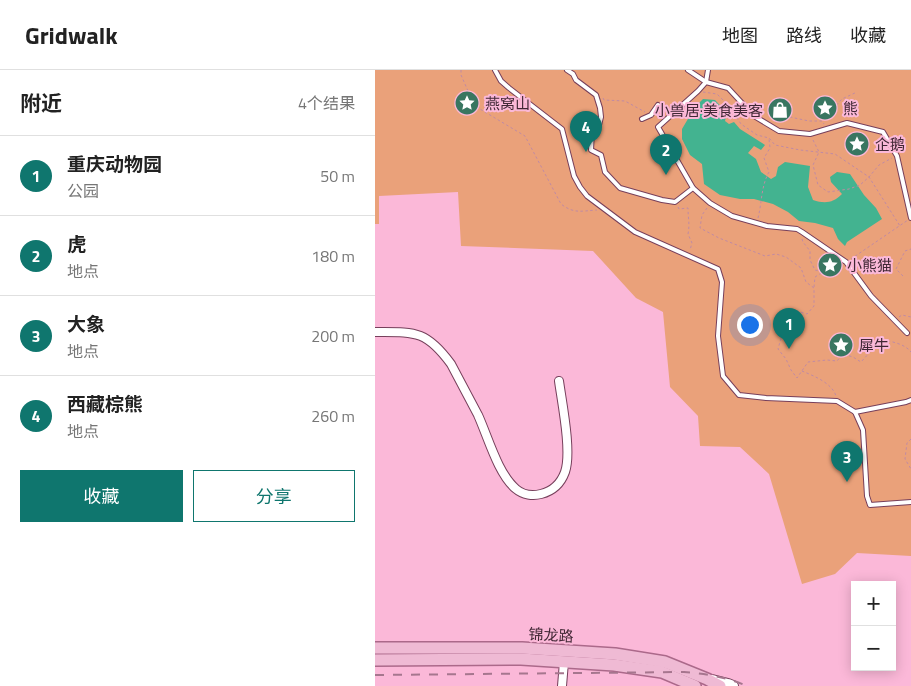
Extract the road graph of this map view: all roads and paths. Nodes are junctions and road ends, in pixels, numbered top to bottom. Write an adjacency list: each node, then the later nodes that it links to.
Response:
1 (461, 70): 24 (path)
2 (495, 70): 24 (lane)
3 (567, 70): 22 (lane)
4 (688, 70): 6 (lane)
5 (707, 70): 6 (lane)
6 (706, 82): 7 (lane); 16 (lane)
7 (697, 91): 17 (path); 21 (lane)
8 (857, 92): 14 (path)
9 (599, 94): 11 (path)
10 (658, 105): 11 (lane)
11 (651, 116): 13 (lane)
12 (785, 116): 14 (path)
13 (642, 119)
14 (823, 121): 15 (path)
15 (826, 129): 16 (lane); 19 (lane)
16 (810, 134): 18 (path)
17 (769, 138): 18 (path); 26 (path)
18 (819, 152): 20 (path); 20 (path)
19 (897, 156): 20 (path); 25 (lane)
20 (869, 177): 27 (path)
21 (693, 188): 22 (lane); 23 (lane)
22 (675, 202): 30 (path)
23 (710, 203): 26 (lane); 33 (path)
24 (605, 210): 30 (lane)
25 (911, 218): 27 (path)
26 (756, 223): 28 (lane)
27 (901, 226): 31 (path)
28 (802, 232): 31 (lane); 33 (path)
29 (911, 249): 32 (path)
30 (688, 256): 42 (lane)
31 (846, 262): 35 (lane)
32 (903, 276)
33 (814, 288): 39 (path)
34 (911, 317): 35 (path)
35 (893, 319): 37 (lane)
36 (375, 332): 40 (street)
37 (907, 333)
38 (911, 352): 39 (path)
39 (802, 371): 42 (path)
40 (559, 381)
41 (911, 400): 43 (lane)
42 (837, 401): 43 (lane)
43 (855, 412): 46 (lane)
44 (911, 439): 45 (path)
45 (911, 469)
46 (911, 502)
47 (375, 648): 50 (main road, 锦龙路)
48 (375, 660): 49 (main road, 锦龙路)
49 (564, 662): 51 (street); 52 (main road, 锦龙路)
50 (707, 679): 53 (main road, 锦龙路); 54 (street)
51 (562, 686)
52 (695, 686)
53 (720, 686)
54 (733, 686)

